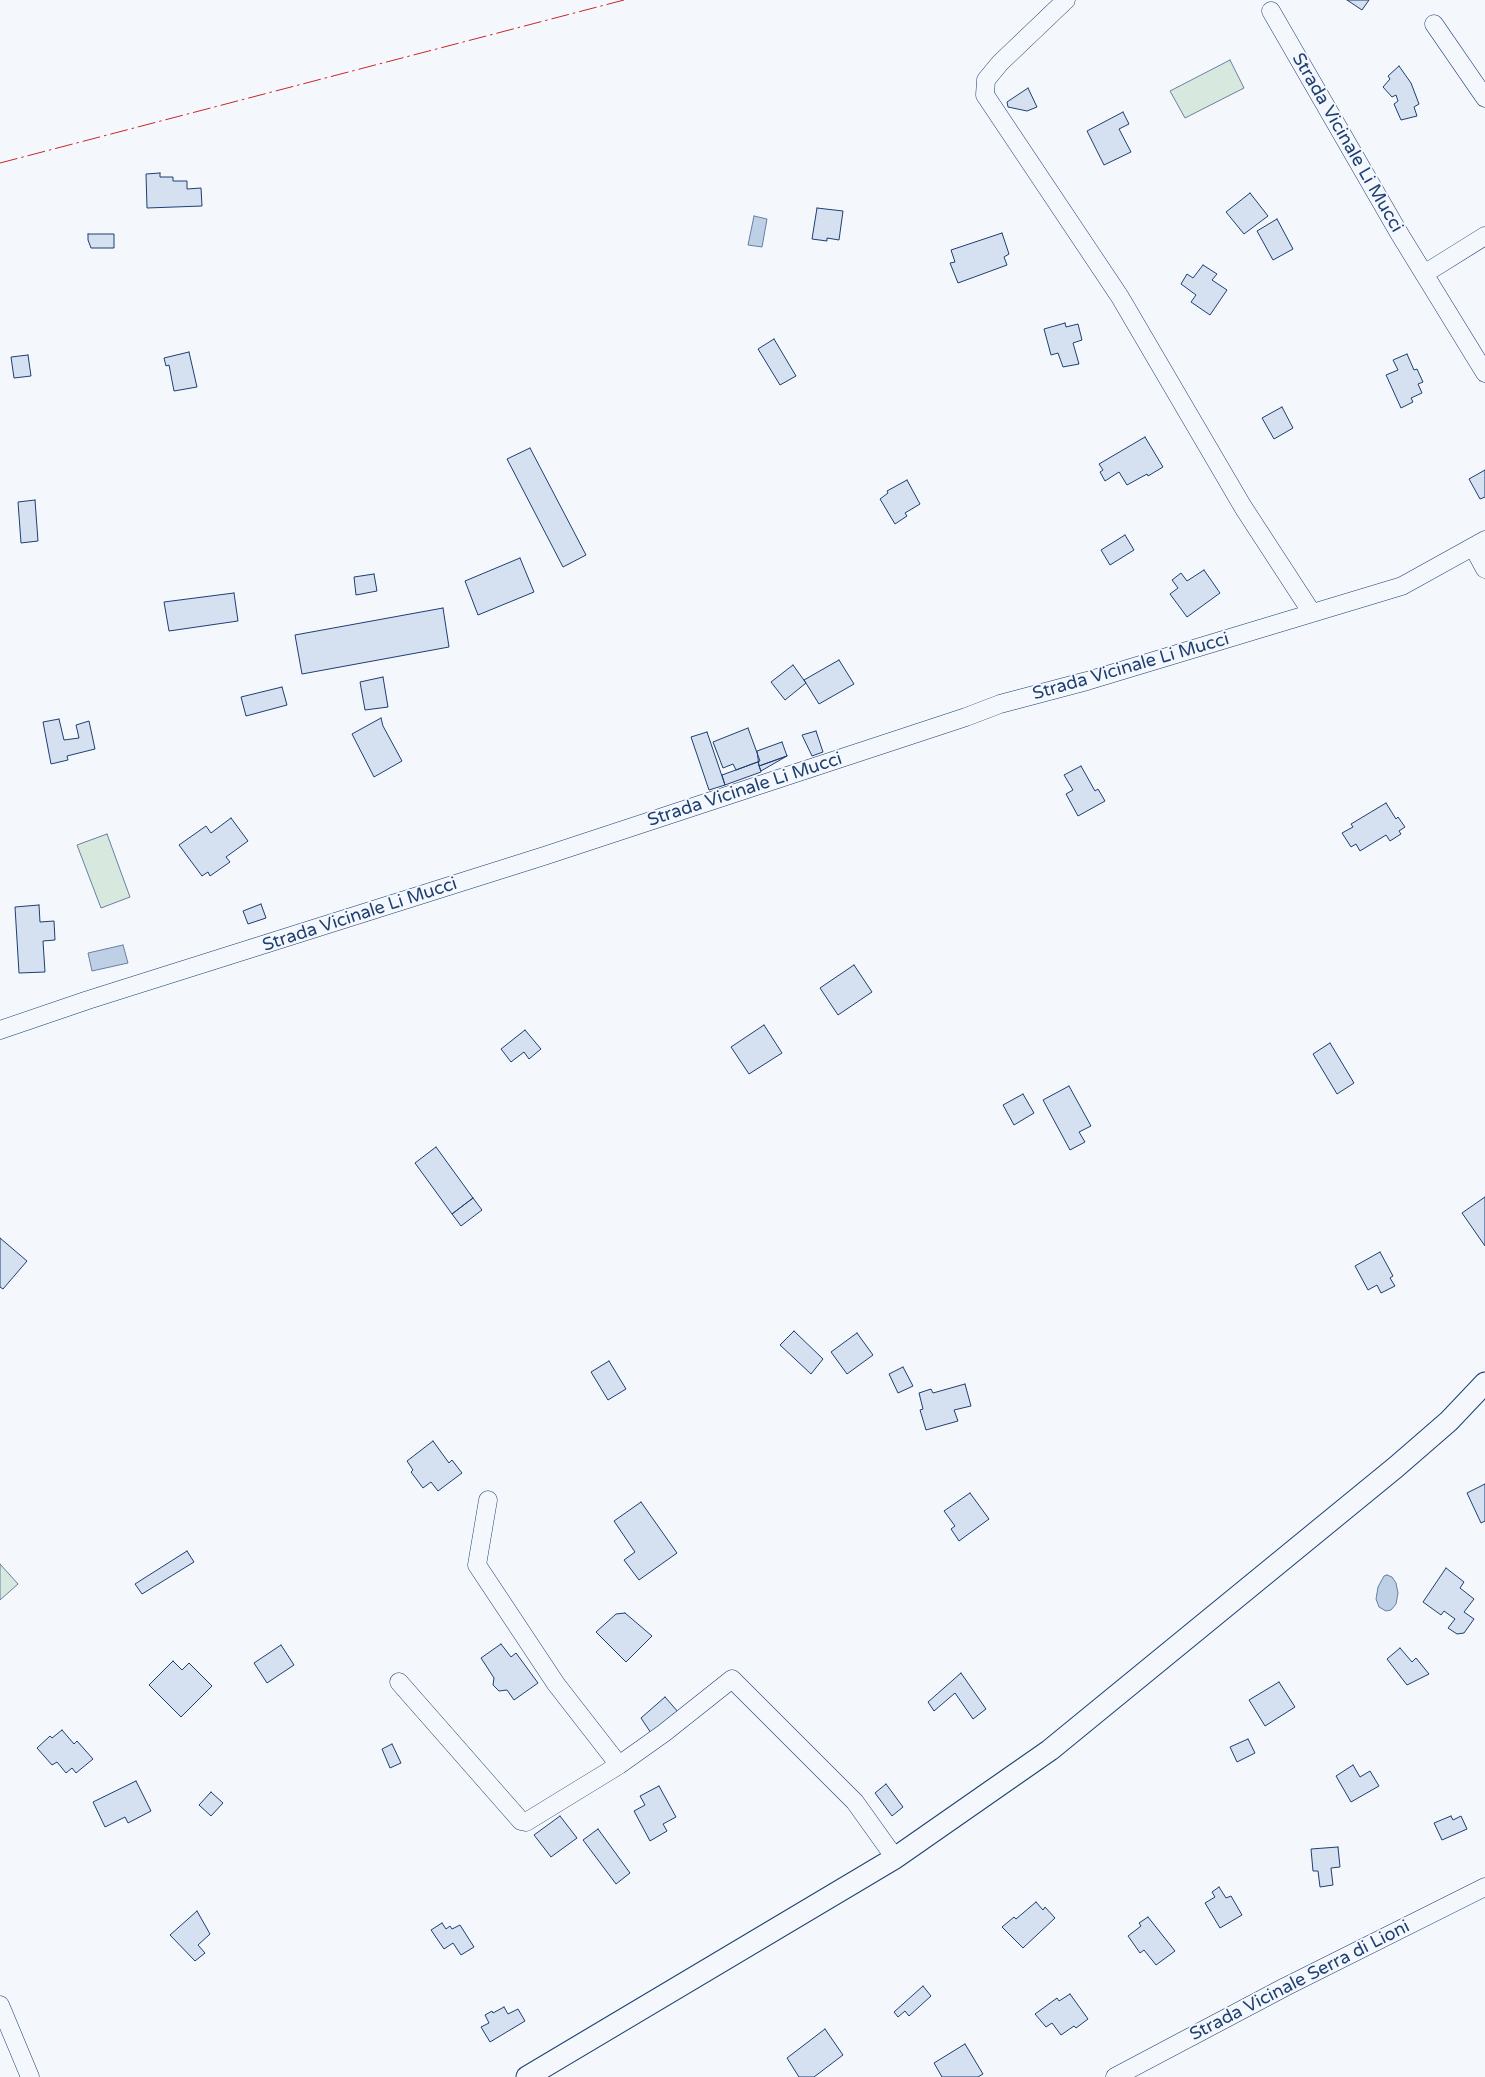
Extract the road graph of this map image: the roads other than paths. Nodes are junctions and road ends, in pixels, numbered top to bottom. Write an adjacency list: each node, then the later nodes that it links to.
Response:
1 (1066, 0): 10 (street)
2 (1271, 11): 6 (street, Strada Vicinale Li Mucci)
3 (1434, 24): 4 (street)
4 (1485, 98)
5 (1485, 236): 6 (street)
6 (1424, 274): 7 (street, Strada Vicinale Li Mucci)
7 (1485, 373)
8 (1479, 544): 9 (street); 10 (street, Strada Vicinale Li Mucci)
9 (1485, 569)
10 (1312, 613): 11 (street, Strada Vicinale Li Mucci)
11 (0, 1030)
12 (1485, 1382): 16 (street)
13 (488, 1500): 15 (street)
14 (399, 1682): 15 (street)
15 (619, 1765): 16 (street)
16 (895, 1858): 20 (street)
17 (1485, 1887): 21 (street, Strada Vicinale Serra di Lioni)
18 (0, 2005): 19 (street)
19 (30, 2077)
20 (527, 2077)
21 (1115, 2077)

